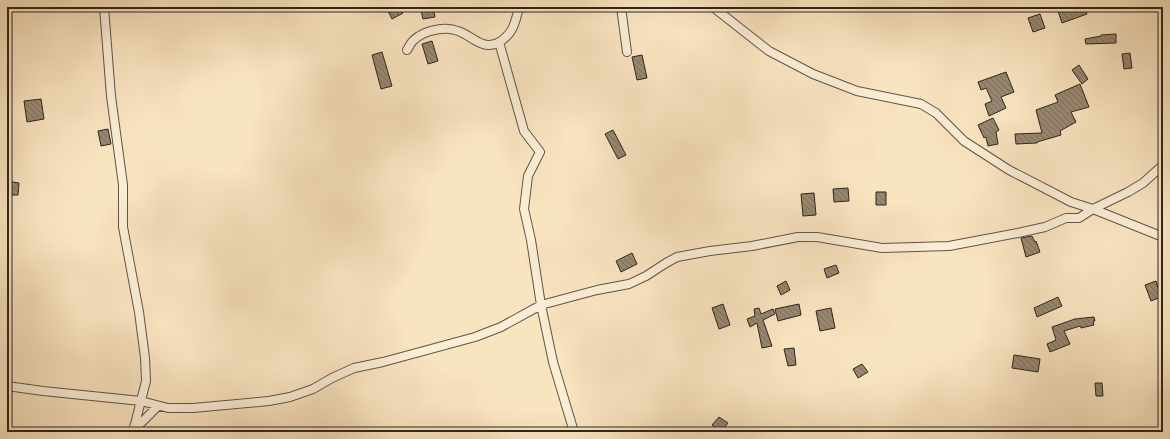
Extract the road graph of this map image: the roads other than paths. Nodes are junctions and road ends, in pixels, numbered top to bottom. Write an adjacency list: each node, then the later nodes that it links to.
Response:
1 (104, 7): 15 (street)
2 (519, 7): 5 (street)
3 (621, 7): 7 (street)
4 (713, 7): 9 (street)
5 (499, 42): 6 (street); 13 (street)
6 (407, 50)
7 (627, 52)
8 (1163, 165): 10 (street)
9 (1071, 202): 10 (street); 11 (street)
10 (1093, 209): 11 (street); 12 (street)
11 (1079, 218): 13 (street)
12 (1163, 237)
13 (541, 305): 16 (street); 18 (street)
14 (7, 386): 15 (street)
15 (141, 402): 16 (street); 17 (street)
16 (158, 406): 17 (street)
17 (134, 430)
18 (574, 432)

